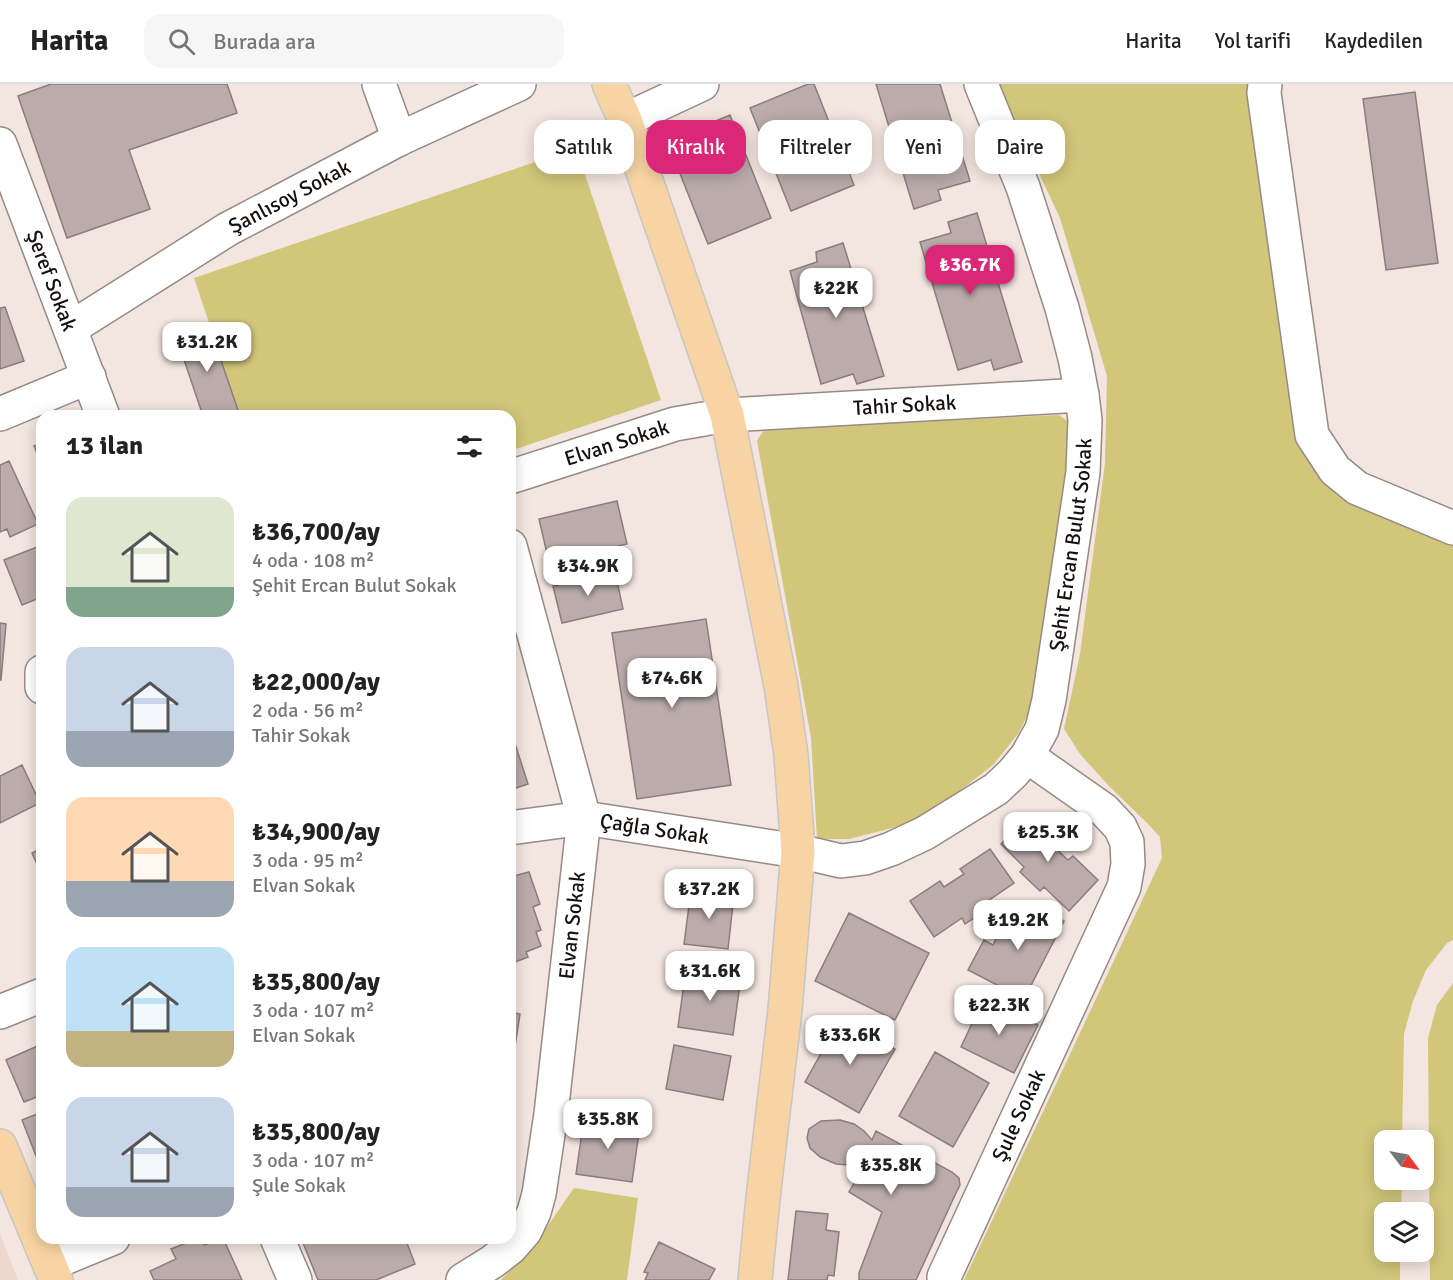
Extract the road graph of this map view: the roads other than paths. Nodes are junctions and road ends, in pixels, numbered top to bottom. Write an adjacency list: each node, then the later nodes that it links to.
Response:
1 (380, 84): 8 (street)
2 (519, 84): 8 (street, Şanlısoy Sokak)
3 (609, 84): 7 (main road)
4 (702, 84): 7 (street)
5 (981, 84): 13 (street, Şehit Ercan Bulut Sokak)
6 (1265, 84): 18 (street)
7 (625, 120)
8 (399, 139): 11 (street, Şanlısoy Sokak)
9 (0, 144): 11 (street, Şeref Sokak)
10 (634, 146): 16 (main road)
11 (71, 328): 12 (street, Şeref Sokak)
12 (89, 377): 14 (street, Şeref Sokak); 15 (street)
13 (1082, 395): 16 (street, Tahir Sokak); 20 (street, Şehit Ercan Bulut Sokak)
14 (102, 410)
15 (0, 414)
16 (727, 415): 17 (street, Elvan Sokak); 23 (main road)
17 (516, 475)
18 (1453, 528)
19 (516, 568): 21 (street, Elvan Sokak)
20 (1027, 756): 23 (street, Şehit Ercan Bulut Sokak); 34 (street, Şule Sokak)
21 (584, 818): 22 (street, Çağla Sokak); 23 (street, Çağla Sokak); 28 (street, Elvan Sokak)
22 (516, 827)
23 (798, 851): 37 (main road)
24 (36, 997): 25 (street)
25 (0, 1012)
26 (0, 1146): 27 (main road)
27 (36, 1232)
28 (516, 1242)
29 (41, 1244): 33 (main road)
30 (102, 1244): 33 (street)
31 (279, 1244): 35 (street)
32 (514, 1244): 36 (street, Elvan Sokak)
33 (53, 1272)
34 (944, 1277)
35 (295, 1280)
36 (463, 1280)
37 (754, 1280)

